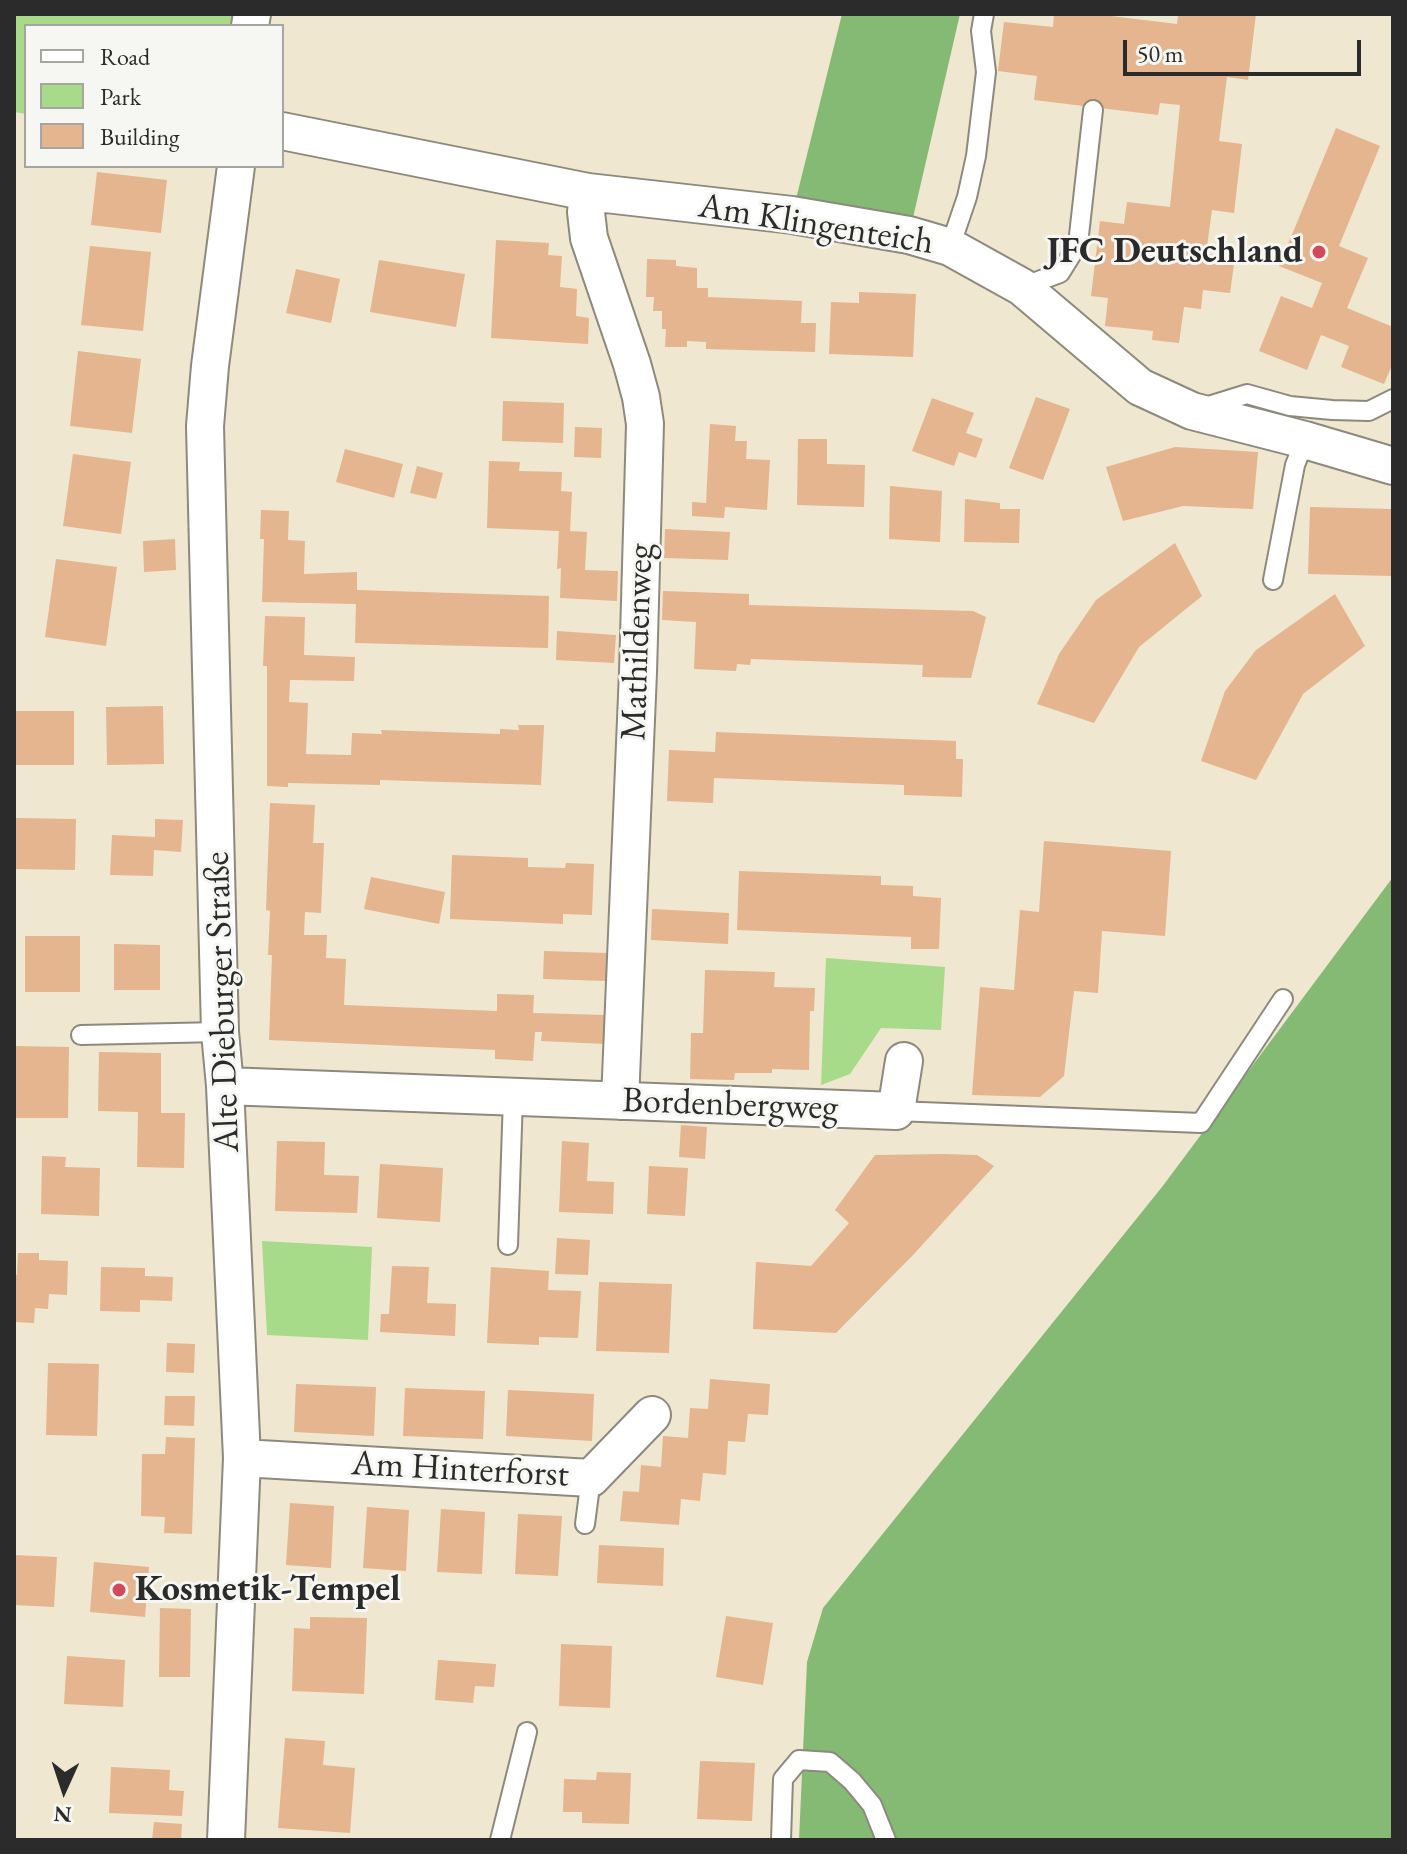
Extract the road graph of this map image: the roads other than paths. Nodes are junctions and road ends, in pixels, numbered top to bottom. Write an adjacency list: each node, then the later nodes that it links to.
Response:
1 (984, 14): 6 (lane)
2 (1093, 110): 7 (lane)
3 (284, 131): 5 (street, Am Klingenteich)
4 (236, 168): 14 (street, Alte Dieburger Straße)
5 (588, 192): 6 (street, Am Klingenteich); 19 (street, Mathildenweg)
6 (950, 247): 7 (street, Am Klingenteich)
7 (1022, 287): 9 (street, Am Klingenteich)
8 (1393, 399): 9 (lane)
9 (1192, 411): 10 (street, Am Klingenteich)
10 (1305, 440): 11 (street, Am Klingenteich); 12 (lane)
11 (1393, 466)
12 (1273, 580)
13 (1283, 999): 20 (lane)
14 (220, 1032): 15 (lane); 17 (street, Alte Dieburger Straße)
15 (81, 1035)
16 (904, 1061): 20 (street)
17 (225, 1086): 18 (street, Bordenbergweg); 23 (street, Alte Dieburger Straße)
18 (513, 1097): 19 (street, Bordenbergweg); 21 (lane)
19 (620, 1101): 20 (street, Bordenbergweg)
20 (896, 1111)
21 (508, 1245)
22 (652, 1415): 24 (street, Am Hinterforst)
23 (242, 1458): 24 (street, Am Hinterforst); 27 (street, Alte Dieburger Straße)
24 (591, 1478): 25 (lane)
25 (585, 1524)
26 (527, 1732): 28 (lane)
27 (226, 1840)
28 (500, 1840)
29 (781, 1840): 30 (lane)
30 (886, 1840)

